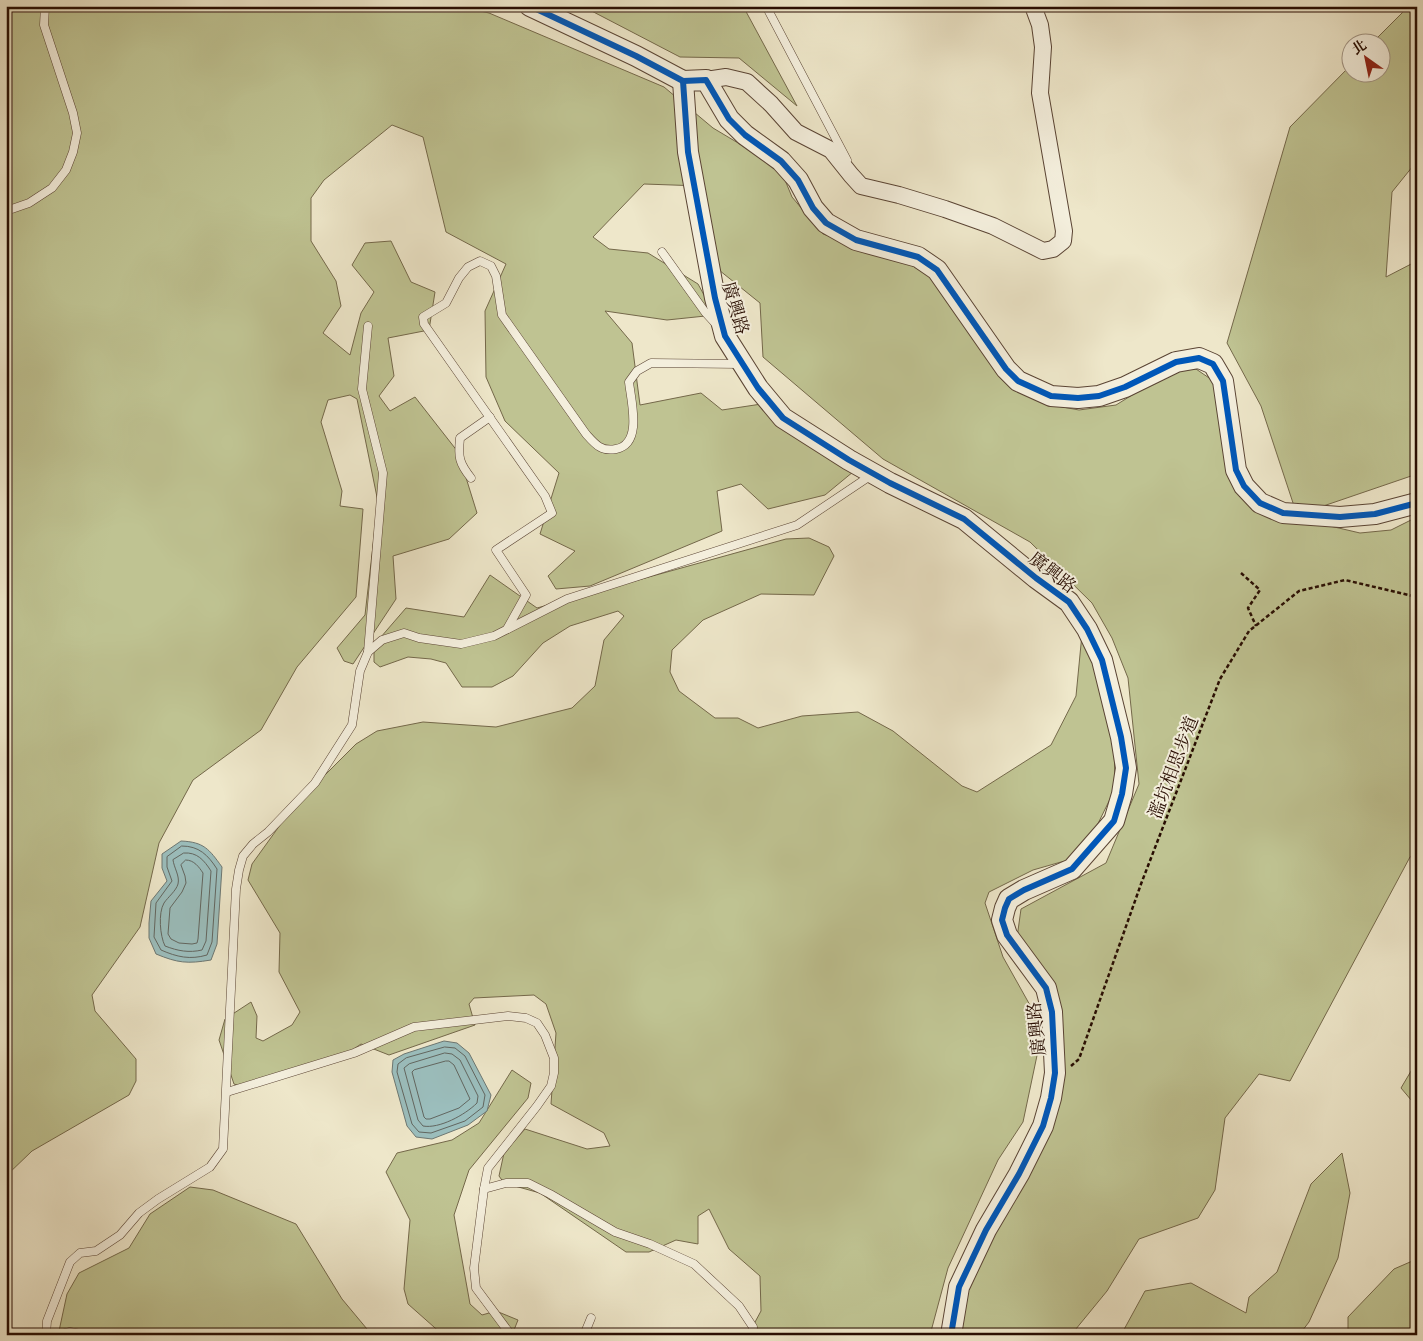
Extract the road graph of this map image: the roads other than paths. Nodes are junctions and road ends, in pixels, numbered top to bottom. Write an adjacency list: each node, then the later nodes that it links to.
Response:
1 (45, 6): 8 (lane)
2 (530, 6): 6 (street)
3 (766, 6): 7 (lane)
4 (1033, 6): 7 (street)
5 (706, 80): 6 (street); 7 (street); 16 (street)
6 (684, 81): 11 (street, 廣興路)
7 (861, 186)
8 (6, 212)
9 (662, 252): 11 (lane)
10 (368, 326): 18 (lane)
11 (724, 332): 12 (street, 廣興路)
12 (743, 364): 13 (lane); 14 (street, 廣興路)
13 (490, 417): 15 (lane); 17 (lane)
14 (873, 474): 17 (lane); 28 (street, 廣興路)
15 (471, 478)
16 (1417, 503)
17 (507, 629): 18 (lane)
18 (368, 652): 19 (lane)
19 (227, 1092): 20 (lane); 22 (lane)
20 (484, 1189): 25 (lane); 27 (lane)
21 (590, 1318): 26 (lane)
22 (46, 1335)
23 (57, 1335): 24 (lane)
24 (86, 1335)
25 (510, 1335)
26 (584, 1335)
27 (752, 1335)
28 (951, 1335)

